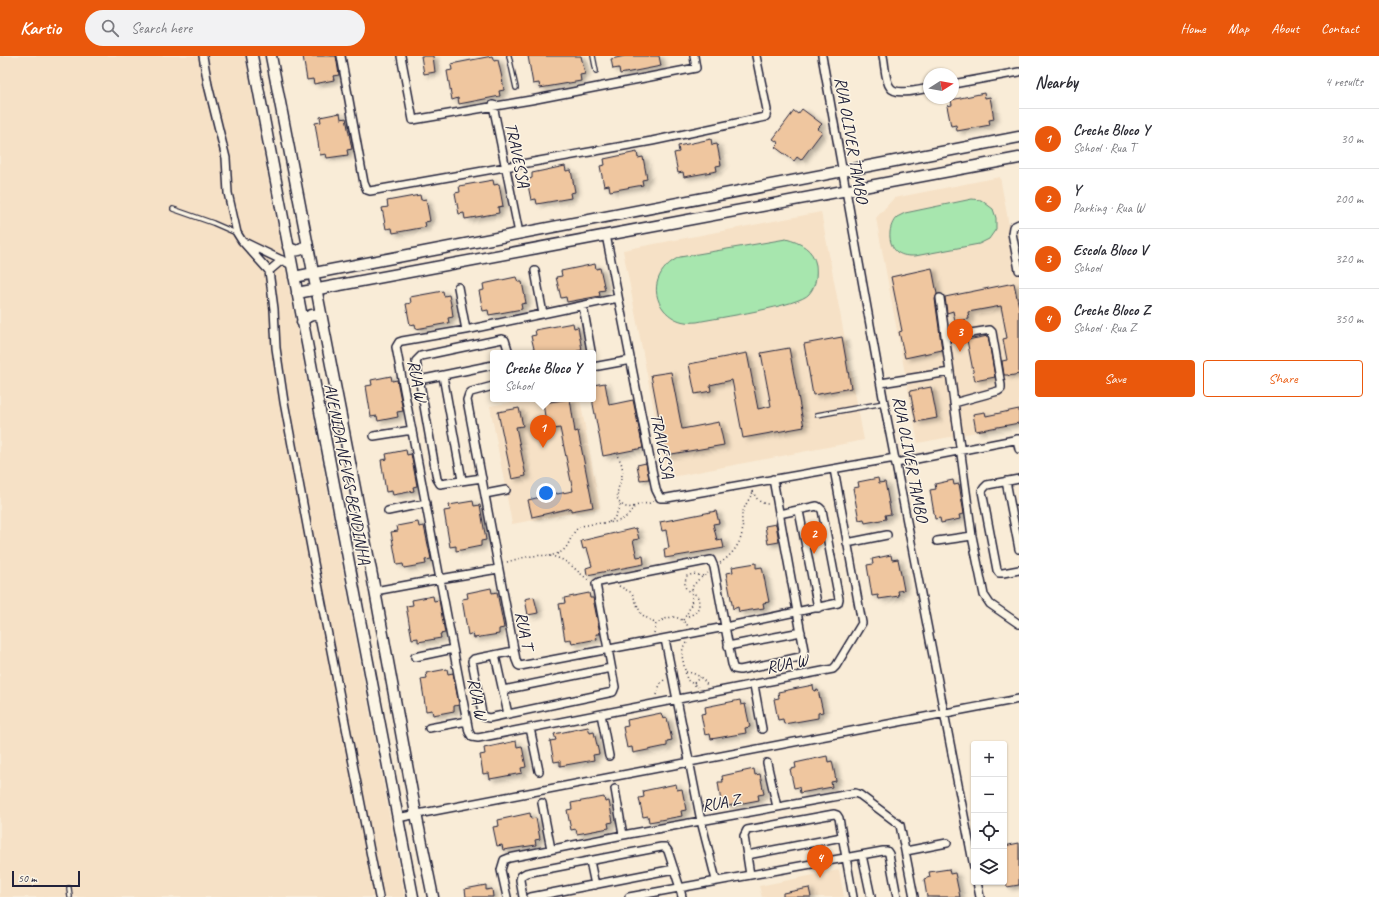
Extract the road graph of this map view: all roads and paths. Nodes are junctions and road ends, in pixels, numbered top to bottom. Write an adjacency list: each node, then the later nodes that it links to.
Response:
1 (204, 56): 25 (street)
2 (252, 56): 30 (street, AVENIDA NEVES BENDINHA)
3 (271, 56): 29 (street)
4 (340, 56): 20 (street)
5 (401, 56): 17 (street)
6 (509, 56): 15 (lane)
7 (593, 56): 12 (lane)
8 (694, 56): 17 (street)
9 (756, 56): 20 (street)
10 (822, 56): 21 (street, RUA OLIVER TAMBO)
11 (883, 56): 16 (street)
12 (596, 71)
13 (1019, 72): 14 (street)
14 (959, 83)
15 (516, 88)
16 (923, 89)
17 (492, 106): 20 (street, TRAVESSA)
18 (1019, 137): 21 (street)
19 (1019, 158): 22 (street)
20 (505, 167): 26 (street, TRAVESSA)
21 (842, 171): 22 (street, RUA OLIVER TAMBO); 26 (street)
22 (846, 190): 27 (street); 59 (street, RUA OLIVER TAMBO)
23 (174, 209): 25 (lane)
24 (1019, 224): 34 (street)
25 (238, 233): 28 (street)
26 (519, 233): 33 (street)
27 (606, 235): 39 (street); 43 (street, TRAVESSA)
28 (242, 241): 31 (street); 35 (street)
29 (307, 244): 30 (street); 37 (street)
30 (288, 247): 32 (street, AVENIDA NEVES BENDINHA)
31 (282, 260): 32 (street); 35 (street)
32 (292, 265): 38 (street, AVENIDA NEVES BENDINHA)
33 (343, 267): 37 (street); 39 (street)
34 (1019, 270)
35 (269, 271): 174 (street)
36 (535, 271): 46 (street)
37 (313, 273): 38 (street); 41 (street)
38 (294, 277): 42 (street, AVENIDA NEVES BENDINHA)
39 (345, 284): 41 (street)
40 (458, 287): 49 (street)
41 (317, 290): 42 (street); 47 (street)
42 (297, 294): 48 (street, AVENIDA NEVES BENDINHA)
43 (618, 298): 45 (street, RUA W); 53 (street, TRAVESSA)
44 (940, 298): 50 (street)
45 (583, 306): 46 (street, RUA W); 52 (street)
46 (543, 314): 49 (street, RUA W)
47 (322, 318): 48 (street); 104 (street)
48 (302, 322): 153 (street, AVENIDA NEVES BENDINHA)
49 (466, 330): 64 (street, RUA W)
50 (945, 336): 56 (street); 62 (street)
51 (508, 350): 58 (street)
52 (591, 350)
53 (631, 360): 55 (street); 81 (street, TRAVESSA)
54 (490, 366): 57 (street)
55 (596, 366)
56 (950, 372): 59 (street); 62 (street)
57 (443, 376): 58 (street); 75 (street)
58 (420, 380): 75 (street)
59 (881, 383): 61 (street, RUA OLIVER TAMBO)
60 (490, 387): 72 (street, RUA T)
61 (884, 403): 63 (lane); 70 (street, RUA OLIVER TAMBO)
62 (954, 403): 68 (street)
63 (817, 415)
64 (412, 430): 65 (street); 83 (street, RUA W)
65 (374, 436)
66 (1018, 439): 67 (street); 68 (street, TRAVESSA)
67 (1019, 449)
68 (960, 450): 70 (street, TRAVESSA); 91 (street)
69 (615, 453): 84 (path)
70 (896, 460): 71 (street, TRAVESSA); 138 (street, RUA OLIVER TAMBO)
71 (834, 469): 73 (street, TRAVESSA); 93 (street, RUA W)
72 (482, 478): 75 (street); 80 (street, RUA T)
73 (773, 479): 77 (street, TRAVESSA); 82 (street)
74 (1019, 479): 76 (street)
75 (462, 480)
76 (1006, 481): 94 (street); 99 (street)
77 (754, 484): 79 (path); 81 (street, TRAVESSA)
78 (506, 490): 80 (street)
79 (753, 492): 82 (path); 97 (path)
80 (485, 494): 98 (street, RUA T)
81 (660, 498): 85 (path)
82 (777, 502): 88 (street)
83 (426, 503): 86 (street); 101 (street, RUA W)
84 (621, 504): 85 (path); 89 (path)
85 (634, 508): 89 (path)
86 (388, 511)
87 (799, 511): 88 (street); 106 (street); 106 (street, RUA T)
88 (779, 514): 107 (street)
89 (607, 523): 95 (path)
90 (887, 535): 93 (street)
91 (972, 536): 92 (street); 111 (street)
92 (937, 541)
93 (847, 543): 130 (street, RUA W)
94 (1019, 549)
95 (549, 556): 96 (path); 102 (path)
96 (507, 562)
97 (714, 567): 100 (path); 102 (street); 112 (street)
98 (498, 569): 101 (street); 121 (street, RUA T)
99 (1019, 570)
100 (704, 576): 105 (path); 105 (path)
101 (440, 579): 104 (street); 119 (street, RUA W)
102 (596, 584): 120 (street)
103 (614, 586): 110 (path)
104 (375, 592): 152 (street)
105 (692, 594): 108 (path); 108 (path)
106 (818, 608): 107 (street, RUA T)
107 (797, 612): 112 (street, RUA T); 113 (street)
108 (686, 616): 109 (path)
109 (683, 620): 110 (path); 114 (path)
110 (656, 624): 116 (path)
111 (1019, 624)
112 (725, 627): 114 (street, RUA T); 118 (street)
113 (801, 632): 118 (street); 118 (street)
114 (692, 634): 115 (street, RUA T)
115 (665, 639): 116 (street, RUA T); 135 (street)
116 (654, 641): 120 (street, RUA T)
117 (689, 641): 125 (path)
118 (728, 646)
119 (453, 649): 123 (street); 141 (street, RUA W)
120 (608, 650): 121 (street, RUA T); 124 (street)
121 (514, 652): 122 (street)
122 (495, 655): 132 (street); 139 (street)
123 (415, 657)
124 (611, 668): 132 (street); 139 (street)
125 (685, 672): 126 (path); 129 (path)
126 (700, 676): 129 (path); 133 (path)
127 (665, 678): 128 (path)
128 (660, 684): 131 (path); 137 (path)
129 (694, 684): 134 (path)
130 (754, 685): 133 (street, RUA W); 144 (street)
131 (665, 687)
132 (502, 690): 139 (street)
133 (711, 692): 134 (street, RUA W)
134 (701, 694): 135 (street, RUA W)
135 (678, 699): 137 (street, RUA W); 146 (street)
136 (1019, 699): 138 (street)
137 (656, 703): 140 (street, RUA W)
138 (944, 713): 146 (street); 160 (street, RUA OLIVER TAMBO)
139 (508, 714)
140 (601, 714): 143 (street, RUA W); 145 (street)
141 (467, 721): 142 (street); 143 (street, RUA W)
142 (429, 728)
143 (530, 728): 148 (street)
144 (762, 729)
145 (609, 756)
146 (689, 762): 152 (street); 154 (street)
147 (767, 763): 151 (street)
148 (539, 771)
149 (615, 789): 155 (street)
150 (542, 803): 158 (street)
151 (777, 807): 154 (street, RUA Z); 159 (street, RUA Z)
152 (416, 814): 153 (street); 176 (street)
153 (397, 818): 175 (street, AVENIDA NEVES BENDINHA)
154 (701, 821): 155 (street, RUA Z); 167 (street)
155 (623, 835): 158 (street, RUA Z)
156 (842, 836): 161 (street); 161 (street); 163 (street)
157 (947, 843): 159 (street)
158 (551, 849): 177 (street, RUA Z)
159 (906, 851): 185 (street, RUA Z)
160 (971, 852)
161 (747, 855): 166 (street)
162 (862, 855): 163 (street); 183 (street); 184 (street)
163 (846, 858): 166 (street); 182 (street)
164 (590, 861): 165 (street); 168 (street); 178 (street)
165 (674, 869): 168 (street); 171 (street)
166 (750, 875): 167 (street)
167 (716, 880): 171 (street)
168 (595, 885): 172 (street)
169 (978, 885): 186 (street)
170 (68, 888): 173 (lane)
171 (680, 888): 180 (street); 181 (street)
172 (547, 896): 179 (street)
173 (70, 897)
174 (379, 897)
175 (413, 897)
176 (433, 897)
177 (507, 897)
178 (524, 897)
179 (531, 897)
180 (631, 897)
181 (682, 897)
182 (853, 897)
183 (871, 897)
184 (897, 897)
185 (914, 897)
186 (980, 897)

